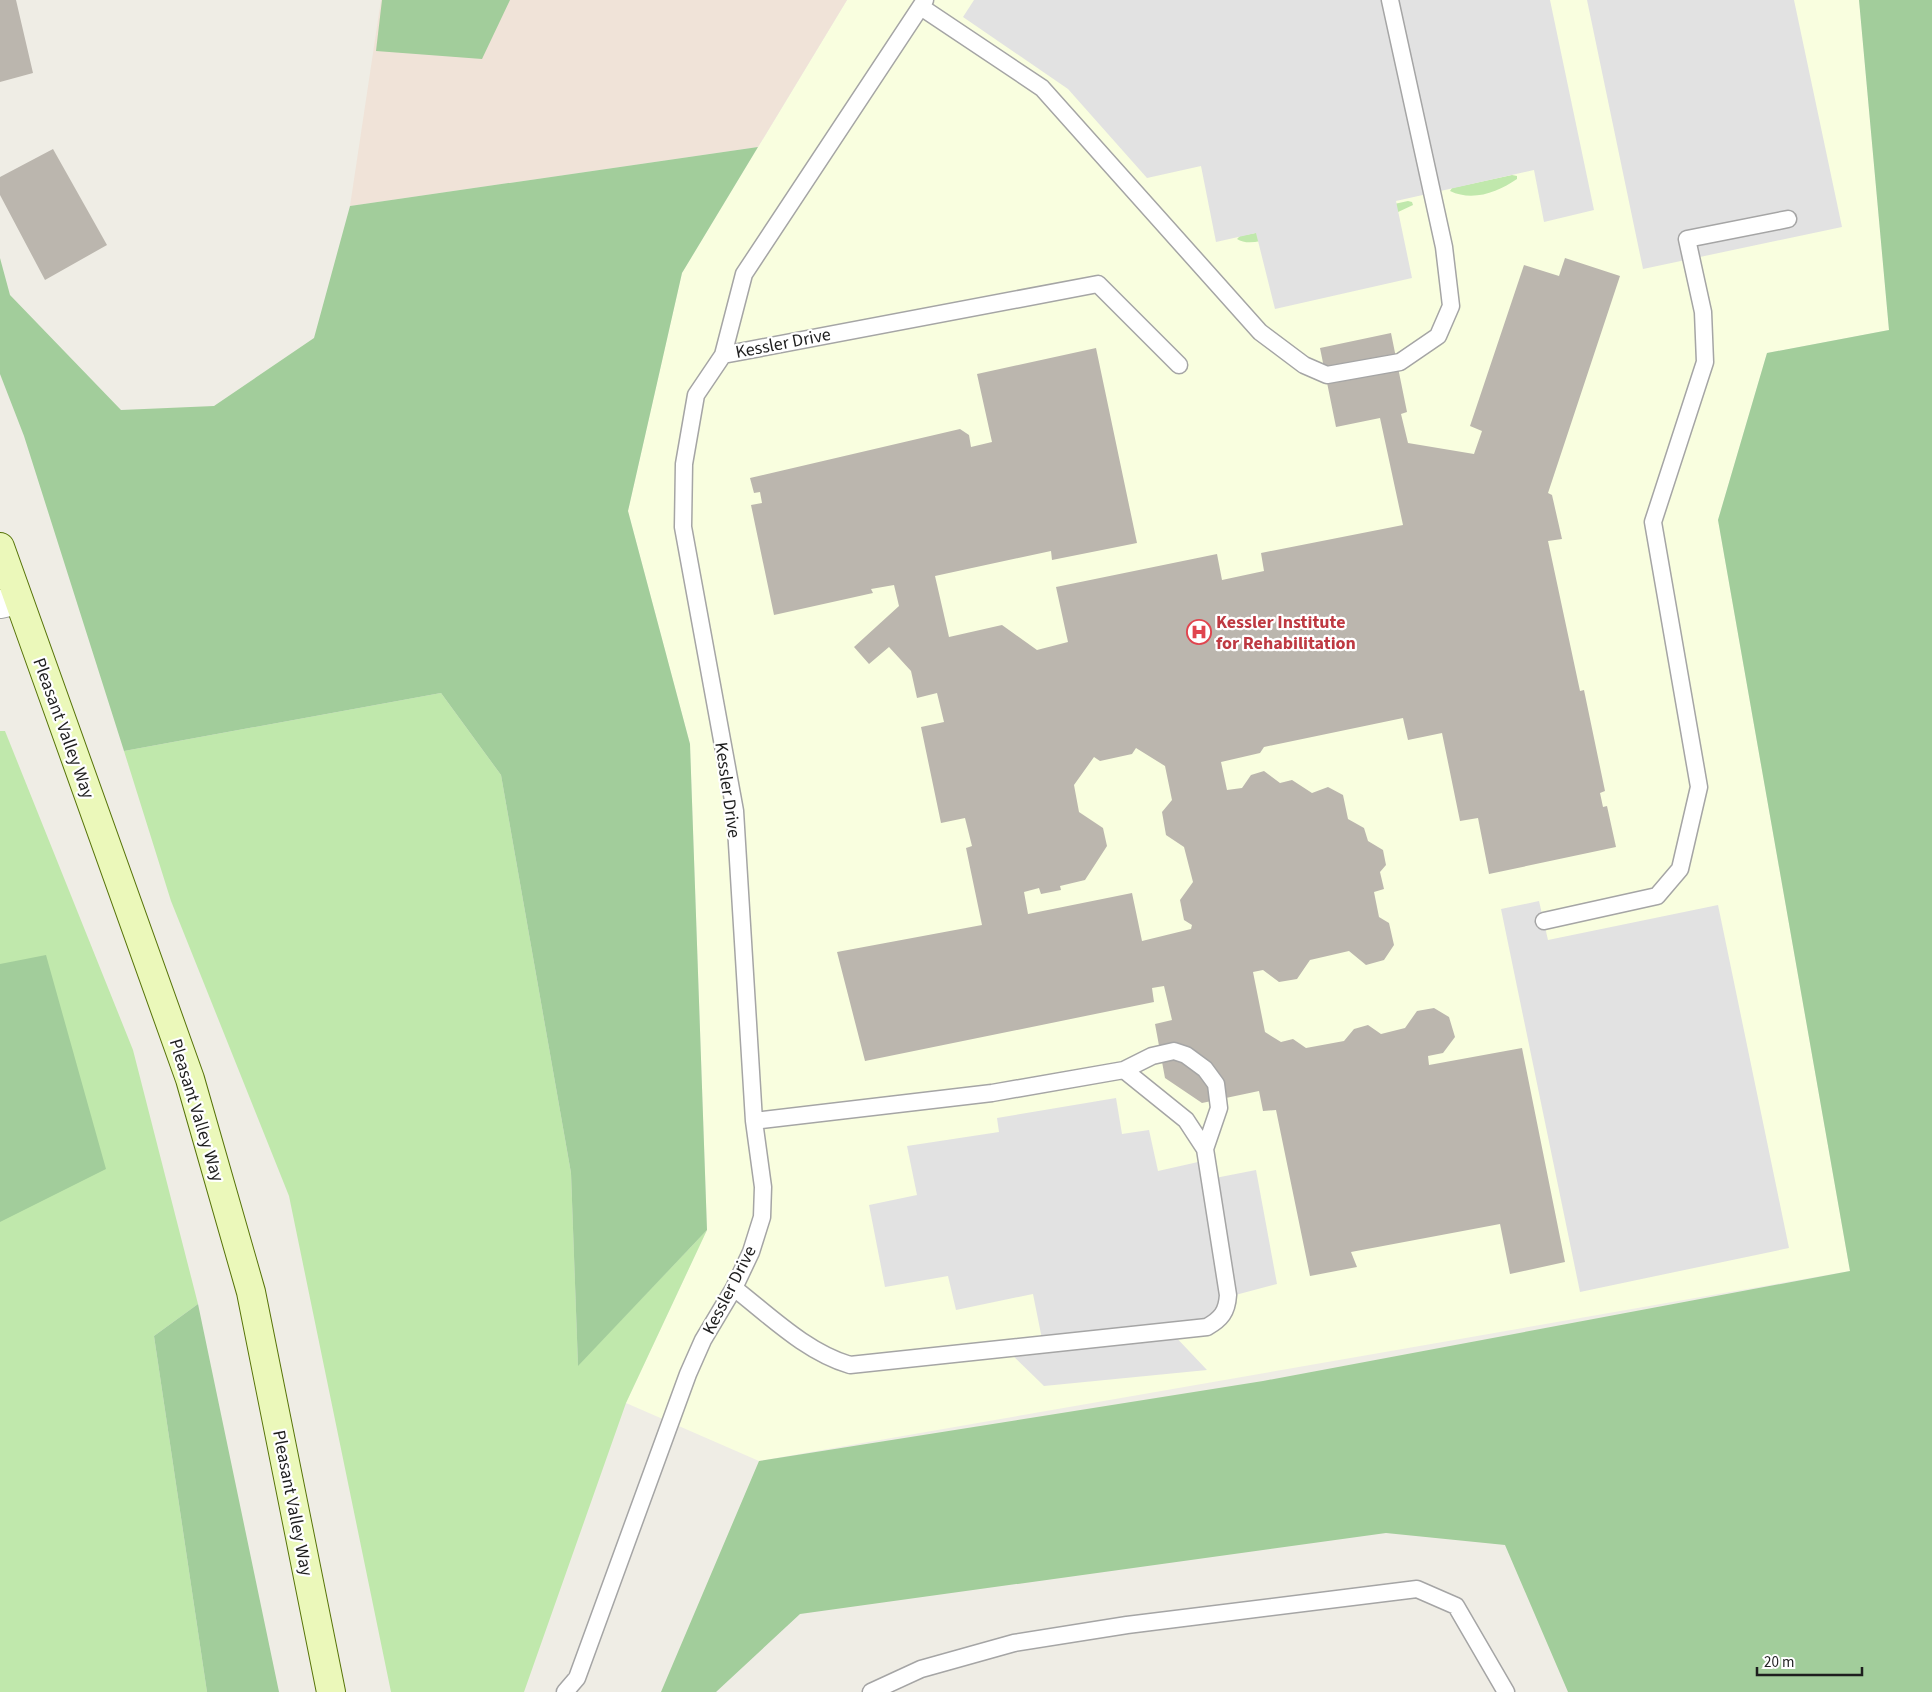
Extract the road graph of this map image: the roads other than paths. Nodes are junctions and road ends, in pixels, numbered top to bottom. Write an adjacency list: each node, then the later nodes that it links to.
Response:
1 (1390, 0): 2 (lane)
2 (923, 3): 4 (lane)
3 (1788, 219): 8 (lane)
4 (723, 355): 5 (lane, Kessler Drive); 10 (lane, Kessler Drive)
5 (1179, 366)
6 (0, 547): 7 (main road, Pleasant Valley Way)
7 (9, 602): 13 (main road, Pleasant Valley Way)
8 (1544, 921)
9 (1124, 1070): 10 (lane); 11 (lane); 11 (lane)
10 (754, 1121): 12 (lane, Kessler Drive)
11 (1205, 1149): 12 (lane)
12 (734, 1288): 14 (lane, Kessler Drive)
13 (331, 1692)
14 (565, 1692)
15 (871, 1692): 16 (lane)
16 (1506, 1692)

